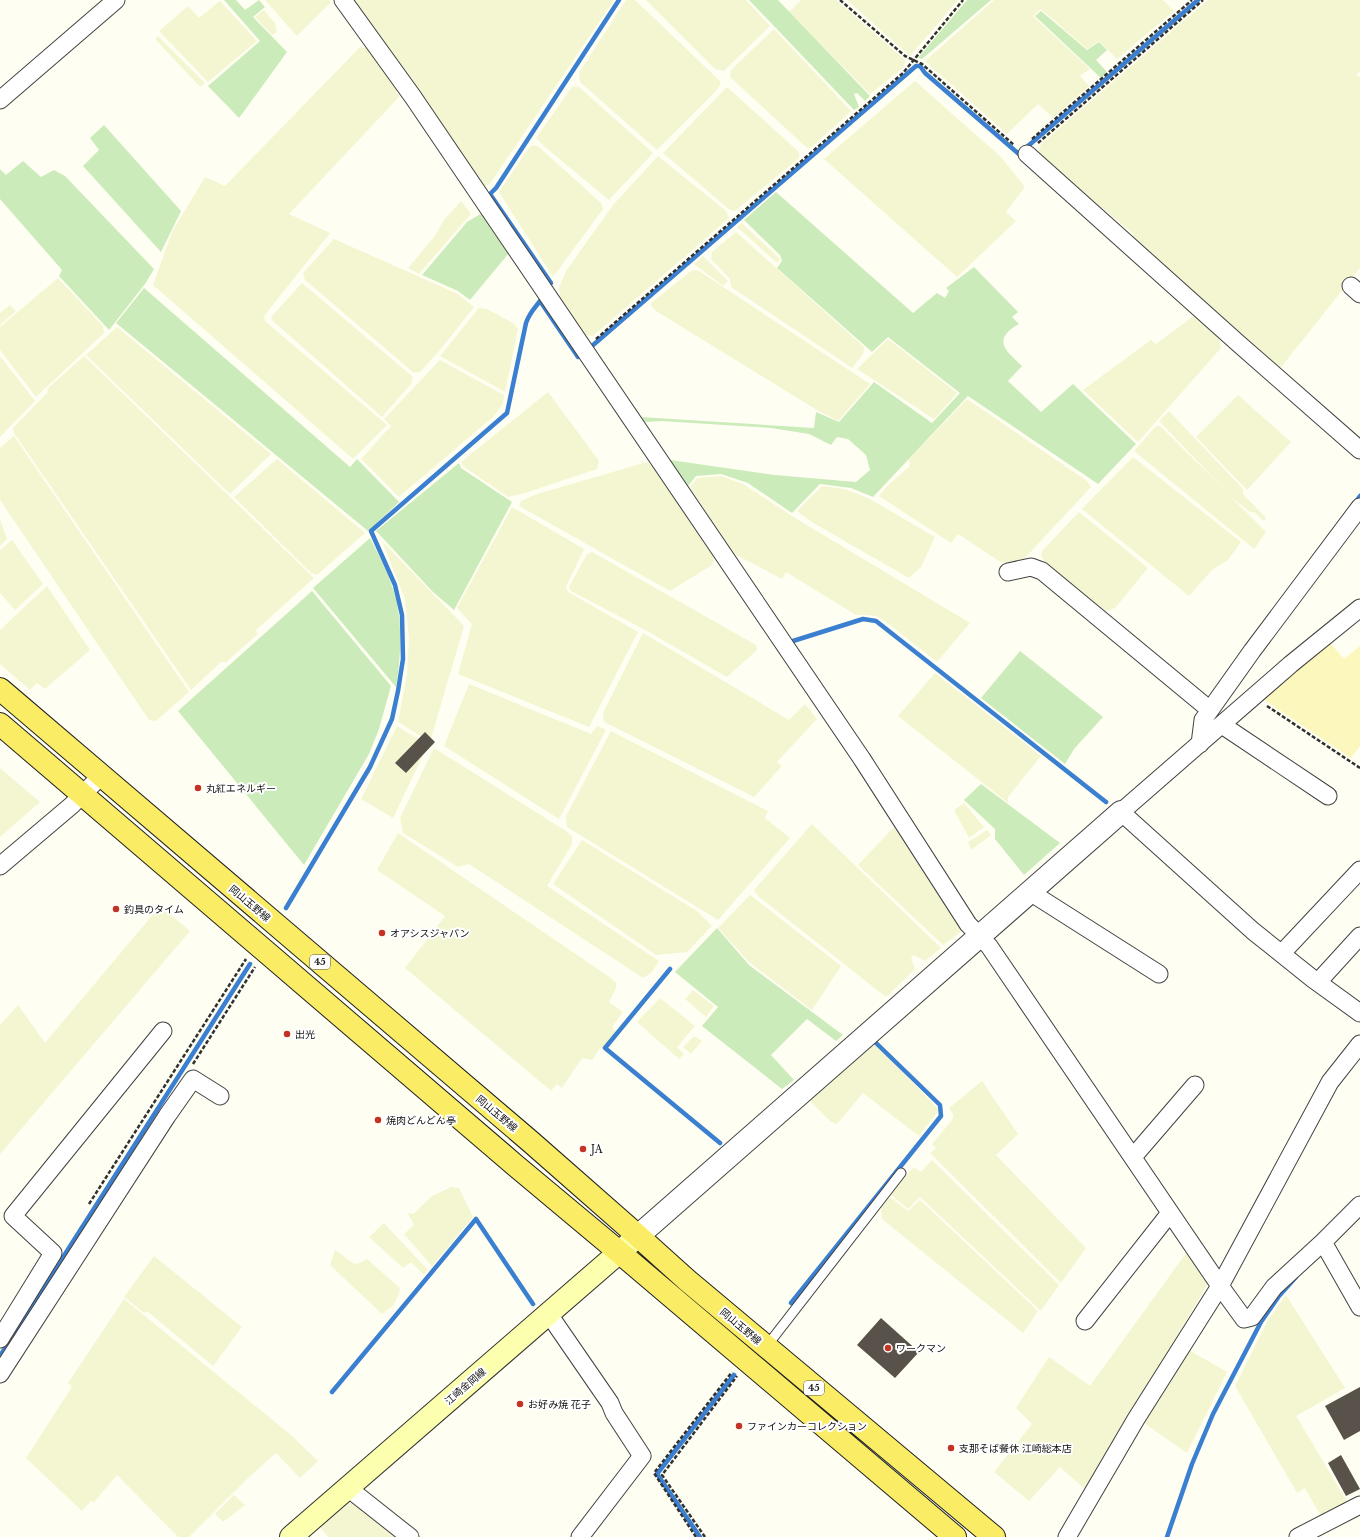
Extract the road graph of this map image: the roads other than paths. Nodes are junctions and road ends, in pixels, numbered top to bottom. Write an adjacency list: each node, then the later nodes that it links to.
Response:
1 (116, 0): 3 (street)
2 (343, 0): 22 (street)
3 (0, 100)
4 (1024, 152): 5 (street)
5 (1360, 450)
6 (1360, 507): 10 (street)
7 (1008, 572): 10 (street)
8 (1359, 611): 12 (street)
9 (0, 689): 14 (main road, 岡山玉野線 / 45)
10 (1210, 710): 13 (street)
11 (0, 724): 15 (main road, 45)
12 (1222, 725): 13 (street); 16 (street)
13 (1200, 744): 17 (street)
14 (101, 776): 15 (street); 35 (main road, 岡山玉野線 / 45)
15 (82, 794): 18 (street); 37 (main road, 45)
16 (1328, 796)
17 (1121, 812): 20 (street); 23 (street)
18 (0, 866)
19 (1360, 870): 23 (street)
20 (1030, 892): 22 (street); 24 (street)
21 (1360, 936): 25 (street)
22 (980, 937): 31 (street); 35 (street)
23 (1282, 953): 25 (street)
24 (1159, 974)
25 (1318, 982): 26 (street)
26 (1360, 1013)
27 (163, 1031): 42 (street)
28 (1360, 1044): 38 (street)
29 (1195, 1085): 31 (street)
30 (220, 1096): 44 (street)
31 (1133, 1157): 34 (street)
32 (901, 1173): 43 (lane)
33 (1360, 1205): 36 (street)
34 (1170, 1212): 38 (street); 41 (street)
35 (638, 1236): 37 (main road, 江崎金岡線); 43 (main road, 岡山玉野線 / 45)
36 (1325, 1246): 38 (street); 39 (street)
37 (619, 1252): 40 (main road, 江崎金岡線); 50 (main road, 45)
38 (1220, 1286): 52 (street)
39 (1360, 1307)
40 (548, 1313): 45 (main road, 江崎金岡線); 49 (street)
41 (1085, 1321)
42 (0, 1339)
43 (766, 1347): 51 (main road, 岡山玉野線 / 45)
44 (0, 1374)
45 (348, 1488): 47 (main road, 江崎金岡線); 48 (street)
46 (1360, 1505): 53 (street)
47 (291, 1537)
48 (410, 1537)
49 (580, 1537)
50 (955, 1537)
51 (994, 1537)
52 (1067, 1537)
53 (1298, 1537)

